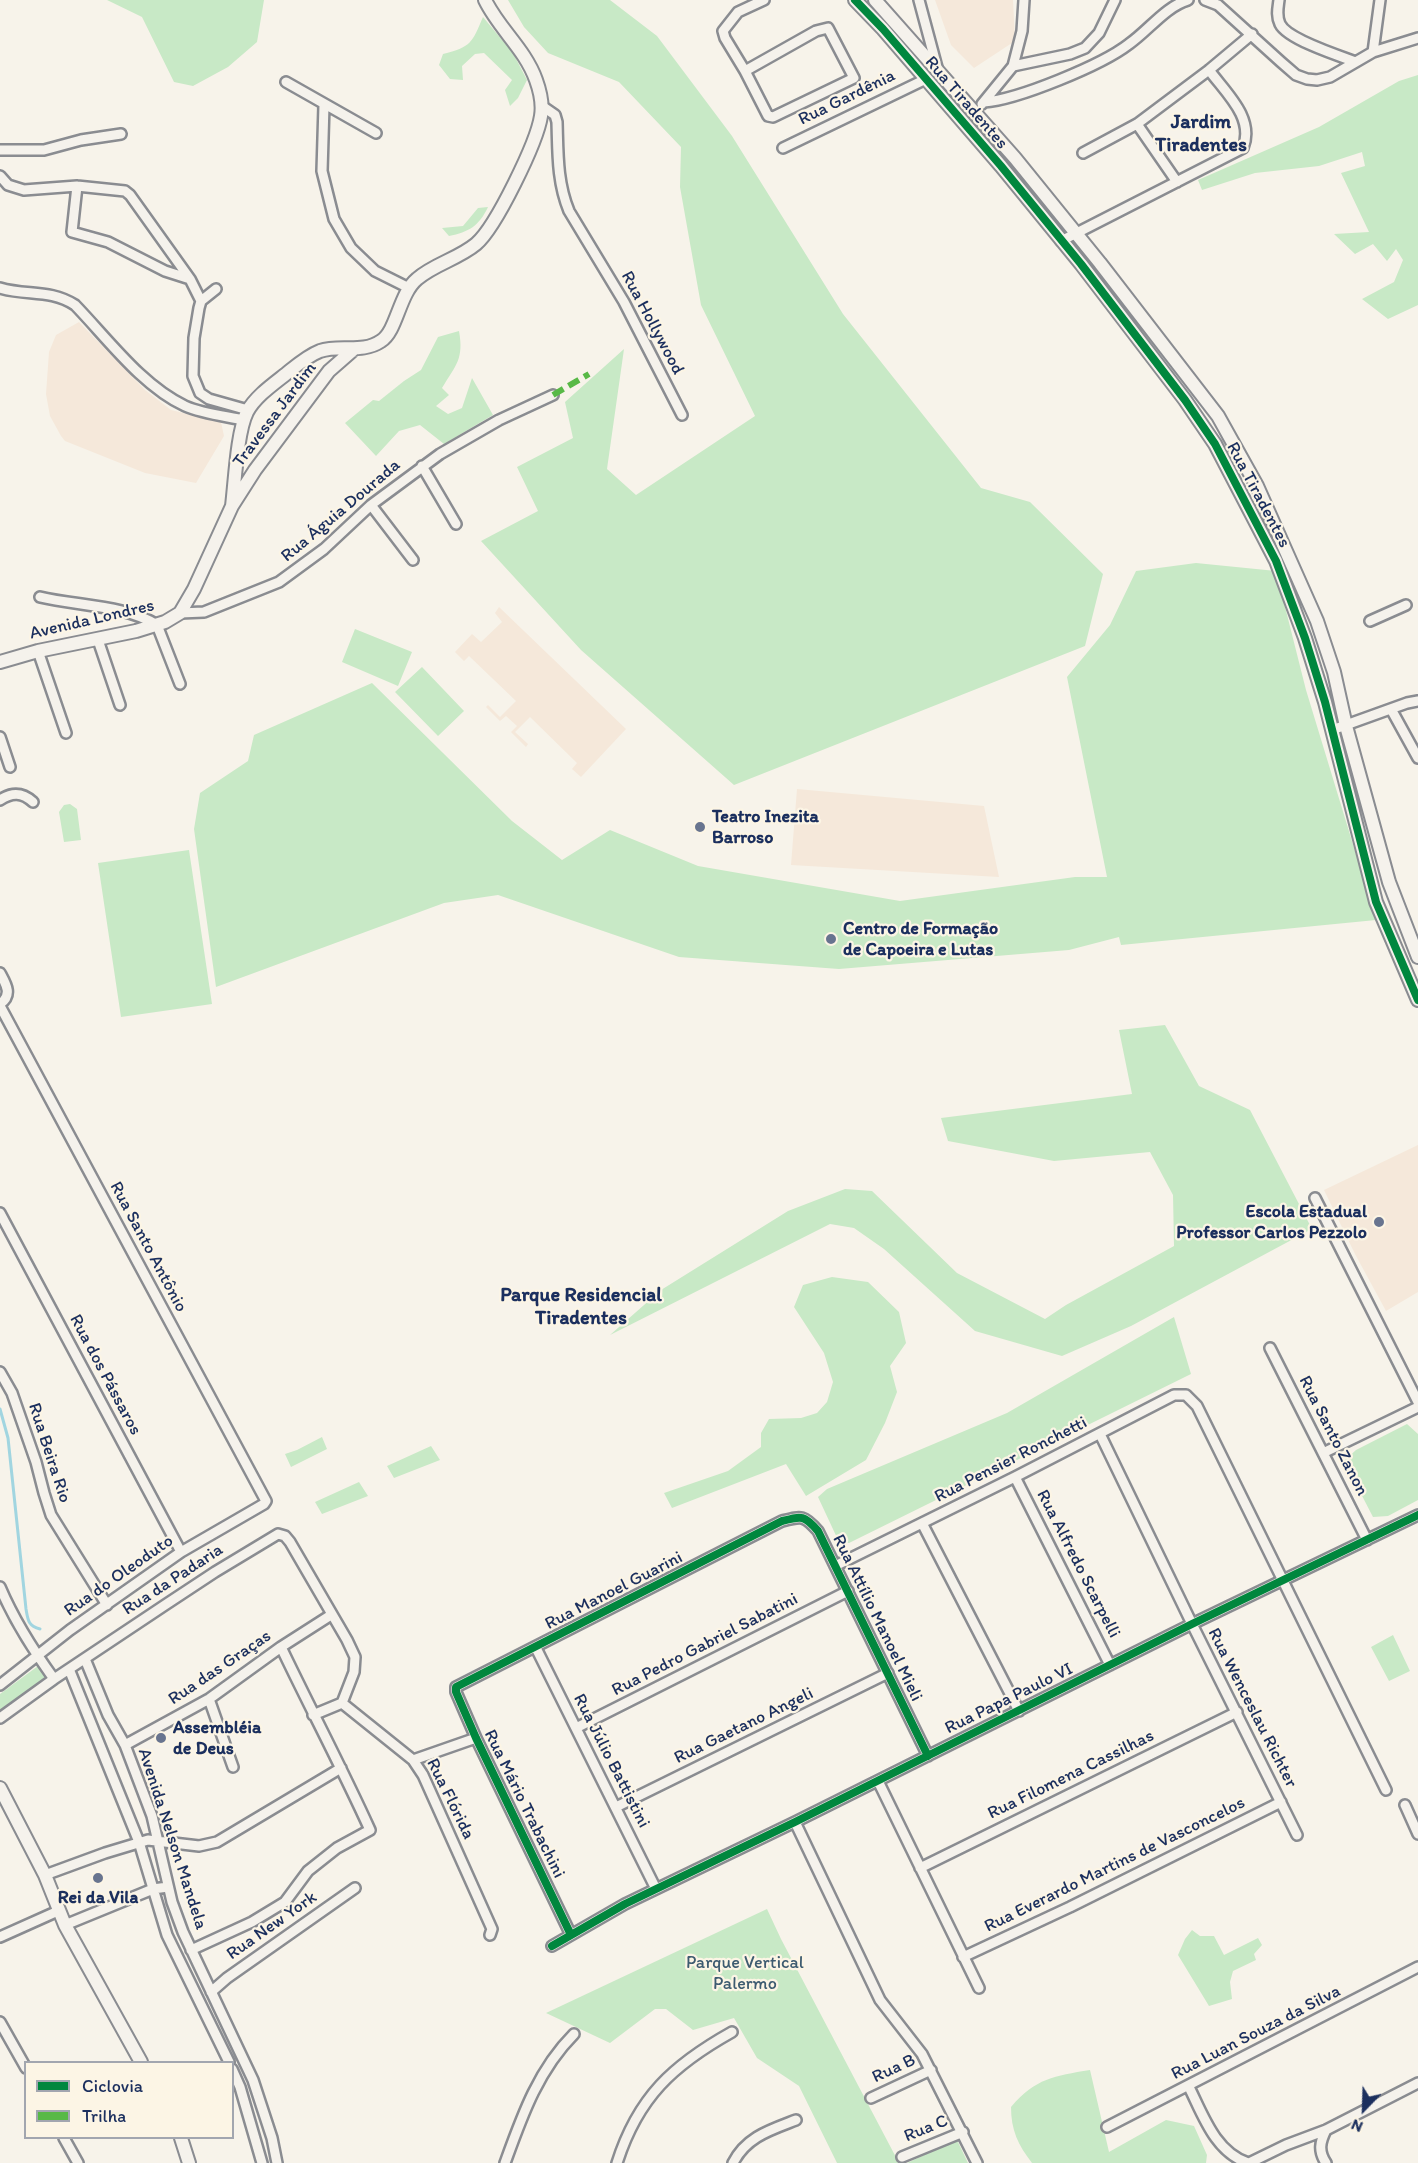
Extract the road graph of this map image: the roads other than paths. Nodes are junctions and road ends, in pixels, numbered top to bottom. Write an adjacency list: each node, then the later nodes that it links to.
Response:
1 (485, 0): 24 (street)
2 (764, 0): 18 (street)
3 (875, 0): 19 (street, Rua Tiradentes)
4 (919, 0): 19 (street, Rua Tiradentes)
5 (1024, 0): 16 (street)
6 (1115, 0): 16 (street)
7 (1188, 0): 22 (street)
8 (1205, 0): 12 (street)
9 (1279, 0): 15 (street)
10 (1380, 0): 14 (street)
11 (860, 3): 20 (street, Rua Tiradentes)
12 (1252, 34): 15 (street); 17 (street)
13 (1418, 38): 14 (street)
14 (1373, 52): 15 (street)
15 (1356, 62)
16 (1013, 66): 22 (street)
17 (1209, 70): 26 (street); 33 (street)
18 (745, 72): 18 (street)
19 (939, 73): 25 (street, Rua Tiradentes)
20 (926, 79): 29 (street, Rua Gardênia); 36 (street, Rua Tiradentes)
21 (285, 82): 23 (street)
22 (984, 102): 25 (street)
23 (324, 105): 27 (street); 41 (street)
24 (542, 106): 41 (street); 49 (street, Rua Hollywood)
25 (974, 113): 35 (street, Rua Tiradentes)
26 (1137, 124): 31 (street); 33 (street)
27 (376, 133)
28 (121, 134): 30 (street)
29 (783, 148)
30 (0, 150)
31 (1083, 153)
32 (0, 176): 34 (street)
33 (1178, 182): 35 (street)
34 (77, 186): 39 (street); 39 (street)
35 (1076, 233): 36 (street); 37 (street, Rua Tiradentes)
36 (1061, 241): 38 (street, Rua Tiradentes)
37 (1100, 263): 38 (street); 57 (street, Rua Tiradentes)
38 (1087, 272): 58 (street, Rua Tiradentes)
39 (190, 279): 43 (street)
40 (0, 288): 48 (street)
41 (409, 288): 45 (street)
42 (216, 289): 43 (street)
43 (201, 301): 48 (street)
44 (333, 350): 45 (street); 46 (street); 48 (street)
45 (353, 350): 46 (street, Travessa Jardim)
46 (337, 363): 52 (street, Travessa Jardim)
47 (553, 395): 51 (street, Rua Águia Dourada)
48 (246, 415): 50 (street)
49 (682, 416)
50 (238, 460): 52 (street); 54 (street)
51 (422, 466): 53 (street, Rua Águia Dourada); 55 (street)
52 (255, 470): 54 (street, Travessa Jardim)
53 (371, 505): 56 (street); 61 (street, Rua Águia Dourada)
54 (232, 506): 61 (street, Avenida Londres)
55 (456, 524)
56 (413, 560)
57 (1293, 564): 58 (street); 73 (street, Rua Tiradentes)
58 (1279, 568): 74 (street, Rua Tiradentes)
59 (40, 597): 63 (street)
60 (1406, 605): 62 (street)
61 (180, 613): 63 (street, Avenida Londres)
62 (1370, 621)
63 (158, 625): 64 (street, Avenida Londres); 67 (street)
64 (98, 640): 65 (street, Avenida Londres); 71 (street)
65 (38, 651): 66 (street, Avenida Londres); 75 (street)
66 (0, 662)
67 (180, 684)
68 (1418, 693): 70 (street)
69 (1418, 701): 70 (street)
70 (1407, 703): 72 (street)
71 (120, 705)
72 (1390, 709): 73 (street); 77 (street)
73 (1346, 726): 74 (street); 81 (street, Rua Tiradentes)
74 (1332, 730): 82 (street, Rua Tiradentes)
75 (66, 733)
76 (0, 738): 78 (street)
77 (1418, 758)
78 (10, 767)
79 (0, 800): 80 (street)
80 (33, 802)
81 (1376, 832): 82 (street); 83 (street, Rua Tiradentes)
82 (1358, 836): 84 (street, Rua Tiradentes)
83 (1395, 900): 84 (street); 85 (street, Rua Tiradentes)
84 (1376, 902): 86 (street, Rua Tiradentes)
85 (1400, 912): 86 (street); 87 (street, Rua Tiradentes)
86 (1381, 915): 89 (street, Rua Tiradentes)
87 (1418, 957)
88 (0, 973): 90 (street, Rua Santo Antônio)
89 (1418, 1000)
90 (0, 1005): 100 (street, Rua Santo Antônio)
91 (1316, 1198): 95 (street)
92 (0, 1213): 105 (street, Rua dos Pássaros)
93 (1270, 1348): 98 (street, Rua Santo Zanon)
94 (0, 1372): 110 (street, Rua Beira Rio)
95 (1418, 1402)
96 (1418, 1407): 98 (street)
97 (1100, 1434): 99 (street, Rua Pensier Ronchetti); 107 (street, Rua Pensier Ronchetti); 112 (street, Rua Wenceslau Richter)
98 (1323, 1453): 104 (street, Rua Santo Zanon)
99 (1016, 1477): 103 (street, Rua Pensier Ronchetti); 117 (street, Rua Alfredo Scarpelli)
100 (264, 1504): 105 (street, Rua do Oleoduto)
101 (1418, 1515): 104 (street, Rua Papa Paulo VI)
102 (782, 1521): 106 (street, Rua Attílio Manoel Mieli); 114 (street, Rua Manoel Guarini)
103 (922, 1523): 106 (street, Rua Pensier Ronchetti); 125 (street)
104 (1367, 1540): 107 (street, Rua Papa Paulo VI)
105 (181, 1552): 110 (street, Rua do Oleoduto)
106 (835, 1566): 109 (street, Rua Attílio Manoel Mieli)
107 (1284, 1581): 112 (street, Rua Papa Paulo VI); 138 (street)
108 (0, 1587): 115 (street)
109 (848, 1592): 119 (street, Rua Attílio Manoel Mieli); 129 (street, Rua Pedro Gabriel Sabatini)
110 (107, 1605): 115 (street, Rua do Oleoduto)
111 (331, 1615): 113 (street, Rua das Graças); 116 (street, Rua da Padaria); 124 (street)
112 (1192, 1624): 117 (street, Rua Papa Paulo VI); 126 (street, Rua Wenceslau Richter)
113 (281, 1647): 123 (street, Rua das Graças); 127 (street)
114 (536, 1648): 122 (street, Rua Manoel Guarini); 129 (street, Rua Júlio Battistini)
115 (37, 1656): 120 (street); 121 (street, Rua do Oleoduto)
116 (85, 1659): 118 (street); 131 (street, Avenida Nelson Mandela)
117 (1110, 1665): 125 (street, Rua Papa Paulo VI)
118 (69, 1670): 120 (street); 146 (street, Avenida Nelson Mandela)
119 (888, 1673): 132 (street, Rua Attílio Manoel Mieli); 141 (street, Rua Gaetano Angeli)
120 (54, 1679): 128 (street)
121 (0, 1685)
122 (459, 1685): 130 (street, Rua Mário Trabachini)
123 (208, 1700): 131 (street, Rua das Graças); 134 (street)
124 (342, 1703): 127 (street); 133 (street, Rua Flórida)
125 (1019, 1711): 132 (street, Rua Papa Paulo VI)
126 (1237, 1712): 139 (street, Rua Wenceslau Richter); 147 (street, Rua Filomena Cassilhas)
127 (313, 1714): 135 (street)
128 (0, 1718)
129 (576, 1728): 141 (street, Rua Júlio Battistini)
130 (476, 1738): 133 (street); 156 (street, Rua Mário Trabachini)
131 (125, 1745): 145 (street, Avenida Nelson Mandela)
132 (928, 1756): 136 (street, Rua Papa Paulo VI)
133 (412, 1760): 155 (street, Rua Flórida)
134 (233, 1767)
135 (341, 1768): 145 (street); 159 (street)
136 (878, 1781): 142 (street, Rua Papa Paulo VI); 147 (street)
137 (0, 1788): 148 (street)
138 (1386, 1790)
139 (1281, 1802): 144 (street, Rua Wenceslau Richter); 160 (street, Rua Everardo Martins de Vasconcelos)
140 (1405, 1806): 143 (street)
141 (616, 1807): 152 (street, Rua Júlio Battistini)
142 (795, 1822): 152 (street, Rua Papa Paulo VI); 170 (street)
143 (1418, 1834)
144 (1297, 1835)
145 (159, 1840): 146 (street); 149 (street, Avenida Nelson Mandela)
146 (139, 1842): 148 (street); 151 (street, Avenida Nelson Mandela)
147 (920, 1868): 160 (street)
148 (45, 1875): 153 (street)
149 (168, 1887): 151 (street); 159 (street, Avenida Nelson Mandela)
150 (355, 1888): 163 (street, Rua New York)
151 (153, 1889): 154 (street); 168 (street, Avenida Nelson Mandela)
152 (656, 1889): 156 (street, Rua Papa Paulo VI)
153 (58, 1911): 154 (street); 157 (street)
154 (65, 1925): 167 (street)
155 (490, 1935)
156 (571, 1935): 158 (street, Rua Papa Paulo VI)
157 (0, 1937)
158 (552, 1947)
159 (191, 1950): 163 (street, Avenida Nelson Mandela)
160 (963, 1957): 162 (street)
161 (1418, 1967): 173 (street, Rua Luan Souza da Silva)
162 (979, 1988)
163 (211, 1992): 185 (street, Avenida Nelson Mandela)
164 (0, 2022): 169 (street)
165 (732, 2032): 187 (street)
166 (574, 2034): 186 (street)
167 (140, 2061)
168 (229, 2061)
169 (24, 2064)
170 (931, 2070): 174 (street, Rua B); 178 (street)
171 (234, 2074): 184 (street)
172 (1418, 2083): 177 (street)
173 (1189, 2086): 176 (street, Rua Luan Souza da Silva); 190 (street)
174 (872, 2098)
175 (796, 2120): 188 (street)
176 (1107, 2127)
177 (1326, 2130): 190 (street); 191 (street)
178 (963, 2132): 181 (street, Rua C); 189 (street)
179 (65, 2139): 182 (street)
180 (181, 2139): 183 (street)
181 (902, 2157)
182 (78, 2163)
183 (189, 2163)
184 (262, 2163)
185 (277, 2163)
186 (505, 2163)
187 (617, 2163)
188 (733, 2163)
189 (977, 2163)
190 (1249, 2163)
191 (1326, 2163)

